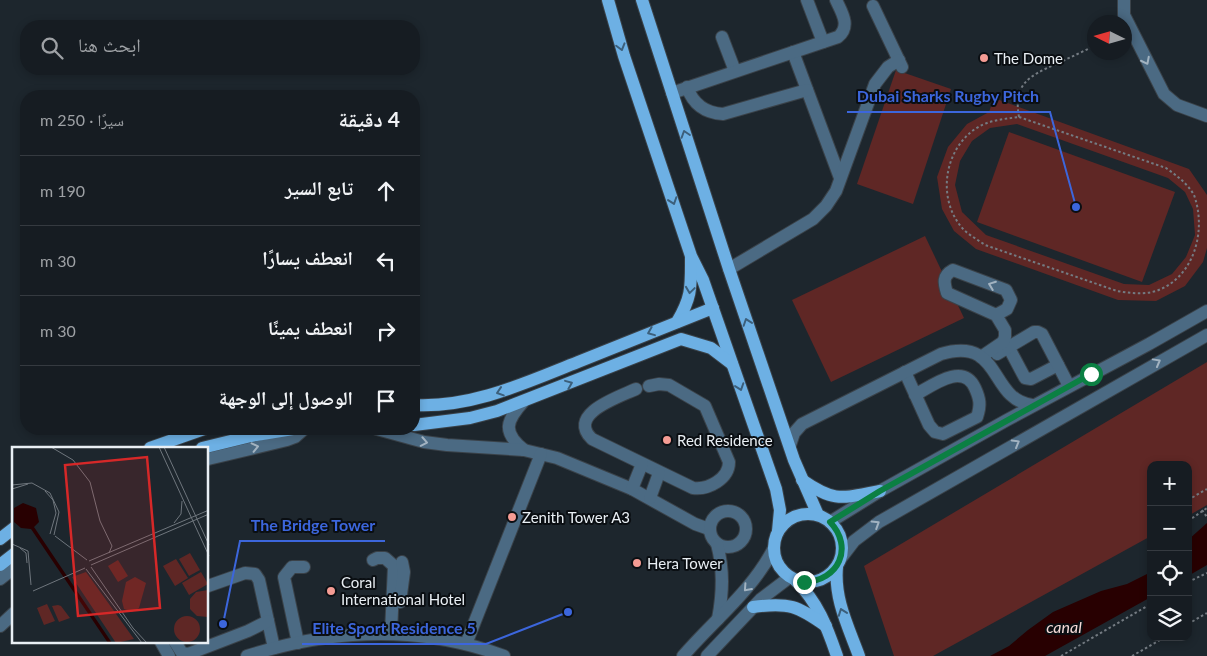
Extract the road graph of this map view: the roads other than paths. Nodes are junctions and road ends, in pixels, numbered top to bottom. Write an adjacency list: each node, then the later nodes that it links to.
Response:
1 (608, 0): 16 (main road, one-way to 16)
2 (642, 0): 13 (main road)
3 (807, 0): 8 (street)
4 (836, 0): 8 (street)
5 (1124, 0): 14 (street, one-way to 14)
6 (872, 6): 15 (street)
7 (722, 37): 10 (street)
8 (823, 42): 9 (street)
9 (793, 52): 10 (street); 12 (street)
10 (735, 71): 11 (street)
11 (688, 87): 12 (street); 13 (street)
12 (807, 90): 15 (street)
13 (672, 93): 17 (main road, one-way to 13)
14 (1207, 116)
15 (840, 178): 17 (street)
16 (691, 256): 18 (main road); 21 (main road, one-way to 21)
17 (728, 269): 38 (main road, one-way to 17)
18 (713, 308): 21 (main road); 26 (main road)
19 (1207, 311): 23 (street)
20 (996, 315): 20 (street, one-way to 20); 25 (street)
21 (677, 322): 36 (main road, one-way to 36)
22 (1207, 334): 29 (street, one-way to 22)
23 (1149, 344): 29 (street); 31 (street)
24 (1009, 348): 25 (street); 27 (street); 27 (street)
25 (983, 358): 28 (street); 33 (street)
26 (732, 364): 35 (main road, one-way to 26); 62 (main road, one-way to 62)
27 (1058, 365): 31 (street)
28 (905, 372): 34 (street); 41 (street)
29 (1122, 382): 69 (street, one-way to 29)
30 (649, 386): 53 (street)
31 (1068, 386): 37 (street)
32 (636, 389): 52 (street)
33 (1006, 391): 37 (street); 39 (street)
34 (915, 395): 34 (street)
35 (523, 402): 40 (main road); 49 (street)
36 (420, 405)
37 (1032, 406): 39 (street)
38 (779, 415): 41 (street); 46 (main road)
39 (1007, 420): 56 (street)
40 (420, 424)
41 (802, 424): 46 (street)
42 (187, 435): 47 (main road)
43 (257, 435): 48 (main road)
44 (297, 435): 51 (street, one-way to 44)
45 (396, 435): 49 (street, one-way to 49)
46 (790, 445): 54 (main road)
47 (153, 447)
48 (206, 447)
49 (524, 450): 50 (street)
50 (541, 454): 55 (street); 89 (street)
51 (209, 459)
52 (642, 464): 53 (street); 55 (street)
53 (659, 473): 57 (street)
54 (802, 480): 56 (main road); 58 (main road)
55 (632, 489): 57 (street)
56 (880, 491): 59 (street)
57 (650, 498): 60 (street)
58 (818, 515): 59 (main road); 62 (main road)
59 (830, 522): 69 (main road)
60 (709, 529): 64 (street); 64 (street)
61 (12, 530): 63 (main road)
62 (778, 530): 65 (main road)
63 (0, 539)
64 (717, 544): 80 (street)
65 (774, 548): 75 (main road); 80 (street, one-way to 80)
66 (12, 556): 70 (main road)
67 (373, 560): 78 (street)
68 (402, 562): 78 (street)
69 (839, 562): 75 (main road); 97 (main road, one-way to 69)
70 (0, 565)
71 (304, 567): 82 (street)
72 (12, 570): 74 (street)
73 (278, 571): 82 (street)
74 (0, 579)
75 (793, 579): 77 (street); 84 (main road)
76 (209, 586): 81 (street)
77 (753, 607): 84 (main road); 95 (street)
78 (392, 615): 85 (street)
79 (12, 616): 83 (street)
80 (718, 620): 94 (street)
81 (268, 621): 88 (street); 90 (street)
82 (293, 622): 86 (street)
83 (0, 626)
84 (826, 626): 96 (main road)
85 (391, 634): 86 (street); 89 (street)
86 (298, 643): 90 (street)
87 (162, 644): 91 (street)
88 (176, 644)
89 (466, 644): 93 (street)
90 (274, 648): 92 (street)
91 (169, 656)
92 (247, 656)
93 (504, 656)
94 (683, 656)
95 (707, 656)
96 (837, 656)
97 (859, 656)

